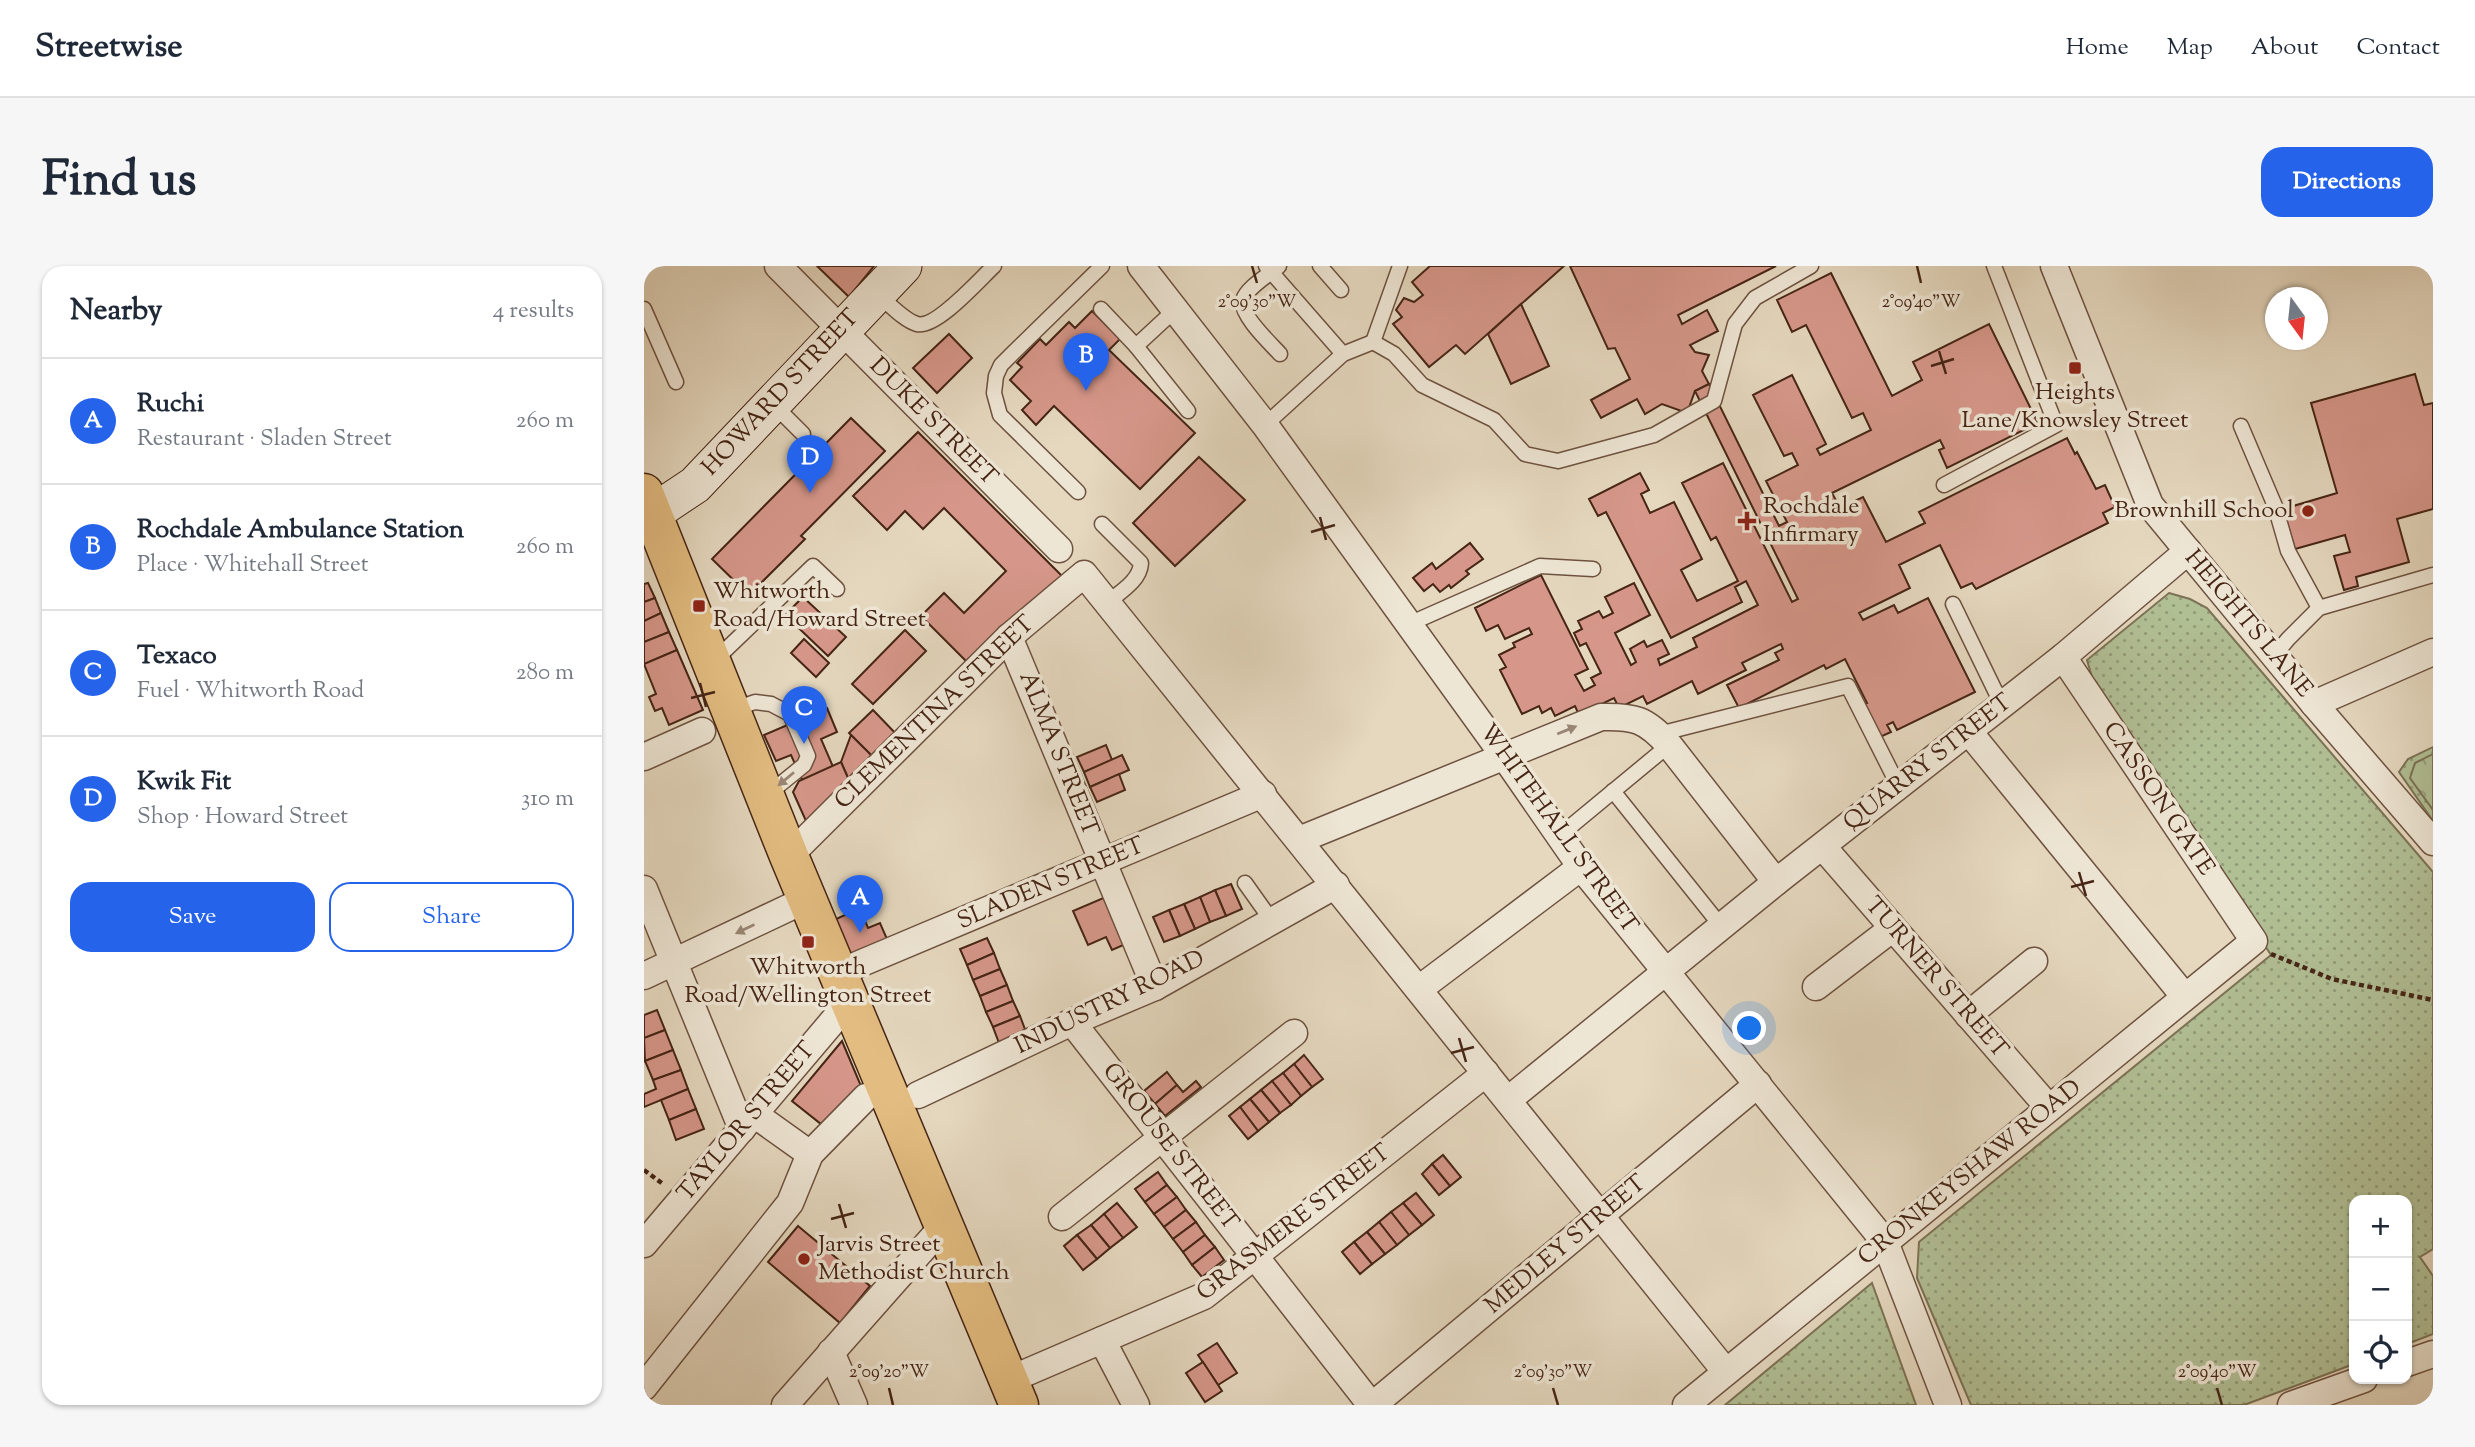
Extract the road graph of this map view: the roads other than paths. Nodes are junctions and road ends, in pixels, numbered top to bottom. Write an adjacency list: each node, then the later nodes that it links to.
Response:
1 (778, 266): 17 (street, DUKE STREET)
2 (903, 266): 13 (street, HOWARD STREET)
3 (994, 266): 13 (lane)
4 (1102, 266): 29 (lane)
5 (1141, 266): 16 (street, WHITEHALL STREET)
6 (1320, 266): 12 (lane)
7 (1400, 266): 18 (lane)
8 (1811, 266): 18 (lane)
9 (1994, 266): 28 (lane)
10 (2054, 266): 33 (street, HEIGHTS LANE)
11 (1272, 268): 20 (lane); 21 (lane)
12 (1341, 290)
13 (876, 293): 17 (street, HOWARD STREET)
14 (644, 309): 22 (lane)
15 (1101, 309): 19 (lane)
16 (1176, 309): 19 (lane); 25 (street, WHITEHALL STREET)
17 (841, 329): 23 (street, HOWARD STREET); 32 (street, DUKE STREET)
18 (1373, 342): 21 (lane)
19 (1136, 346): 24 (lane)
20 (1280, 354)
21 (1343, 355): 25 (lane)
22 (676, 382)
23 (772, 403): 27 (lane); 30 (street, HOWARD STREET)
24 (1188, 411)
25 (1265, 425): 40 (street, WHITEHALL STREET)
26 (2241, 426): 39 (lane)
27 (803, 434)
28 (1944, 485)
29 (1078, 492)
30 (647, 510): 45 (main road)
31 (1102, 524): 37 (lane)
32 (1059, 549)
33 (2188, 551): 43 (street, HEIGHTS LANE); 44 (street, QUARRY STREET)
34 (1593, 569): 40 (lane)
35 (2433, 575): 39 (lane)
36 (837, 589): 45 (lane)
37 (1107, 603): 41 (street, CLEMENTINA STREET); 55 (street)
38 (1953, 604): 47 (lane)
39 (2319, 608): 43 (lane)
40 (1409, 624): 51 (street, WHITEHALL STREET)
41 (1009, 637): 61 (street, CLEMENTINA STREET); 62 (street, ALMA STREET)
42 (2433, 652): 46 (street)
43 (2274, 656): 46 (street, HEIGHTS LANE)
44 (2063, 657): 47 (street, QUARRY STREET); 72 (street, CASSON GATE)
45 (712, 663): 48 (main road)
46 (2314, 704): 59 (street, HEIGHTS LANE)
47 (2002, 705): 49 (street, QUARRY STREET)
48 (717, 721): 52 (street); 56 (main road); 56 (lane, one-way to 56)
49 (1969, 732): 53 (street, QUARRY STREET); 81 (street)
50 (1664, 739): 51 (street, one-way to 50); 53 (lane); 54 (lane); 64 (street)
51 (1504, 756): 57 (street, WHITEHALL STREET); 58 (street)
52 (644, 757)
53 (1899, 787): 60 (street, QUARRY STREET)
54 (1613, 791): 57 (lane); 70 (lane)
55 (1263, 794): 58 (street); 62 (street, SLADEN STREET)
56 (765, 797): 61 (main road)
57 (1559, 836): 63 (street, WHITEHALL STREET)
58 (1299, 839): 66 (street)
59 (2433, 842)
60 (1823, 847): 64 (street, QUARRY STREET); 71 (street, TURNER STREET)
61 (789, 856): 68 (main road)
62 (1102, 862): 77 (street, SLADEN STREET); 78 (street, ALMA STREET)
63 (1581, 867): 75 (street, WHITEHALL STREET); 80 (street)
64 (1776, 882): 70 (street, QUARRY STREET)
65 (1245, 883): 69 (lane)
66 (1336, 885): 69 (street, INDUSTRY ROAD); 80 (street)
67 (644, 889): 74 (street)
68 (807, 899): 74 (street, one-way to 74); 77 (main road)
69 (1272, 921): 78 (street, INDUSTRY ROAD)
70 (1721, 926): 75 (street, QUARRY STREET)
71 (1893, 928): 79 (street); 82 (street, TURNER STREET)
72 (2254, 941): 81 (street, CRONKEYSHAW ROAD)
73 (2034, 961): 82 (street)
74 (675, 962): 76 (street); 91 (street)
75 (1665, 972): 86 (street, WHITEHALL STREET); 89 (street, QUARRY STREET)
76 (644, 976)
77 (844, 987): 91 (street, TAYLOR STREET); 96 (main road)
78 (1155, 987): 83 (street, INDUSTRY ROAD)
79 (1816, 987)
80 (1419, 989): 85 (street)
81 (2185, 997): 90 (street, CRONKEYSHAW ROAD)
82 (1968, 1015): 90 (street, TURNER STREET)
83 (1072, 1022): 87 (street, INDUSTRY ROAD); 92 (street, GROUSE STREET)
84 (1294, 1033): 92 (street)
85 (1486, 1073): 89 (street); 99 (street, GRASMERE STREET)
86 (1758, 1084): 94 (street, MEDLEY STREET); 97 (street, WHITEHALL STREET)
87 (918, 1095)
88 (866, 1097): 93 (street)
89 (1508, 1100): 94 (street)
90 (2049, 1108): 97 (street, CRONKEYSHAW ROAD)
91 (748, 1121): 93 (street); 98 (street, TAYLOR STREET)
92 (1162, 1137): 95 (street); 99 (street, GROUSE STREET)
93 (810, 1154): 106 (street)
94 (1601, 1215): 104 (street); 111 (street, MEDLEY STREET)
95 (1062, 1217)
96 (944, 1225): 101 (street); 107 (main road)
97 (1885, 1242): 104 (street, CRONKEYSHAW ROAD); 113 (street, WHITEHALL STREET)
98 (644, 1244)
99 (1255, 1256): 100 (street, GRASMERE STREET); 111 (street, GROUSE STREET)
100 (1102, 1340): 107 (street, GRASMERE STREET); 110 (street)
101 (831, 1352): 108 (street); 109 (street)
102 (2433, 1354): 103 (street)
103 (2412, 1361)
104 (1726, 1372): 112 (street, CRONKEYSHAW ROAD)
105 (2350, 1384): 114 (street)
106 (644, 1387)
107 (1014, 1393)
108 (785, 1405)
109 (854, 1405)
110 (1136, 1405)
111 (1372, 1405)
112 (1686, 1405)
113 (1948, 1405)
114 (2291, 1405)

